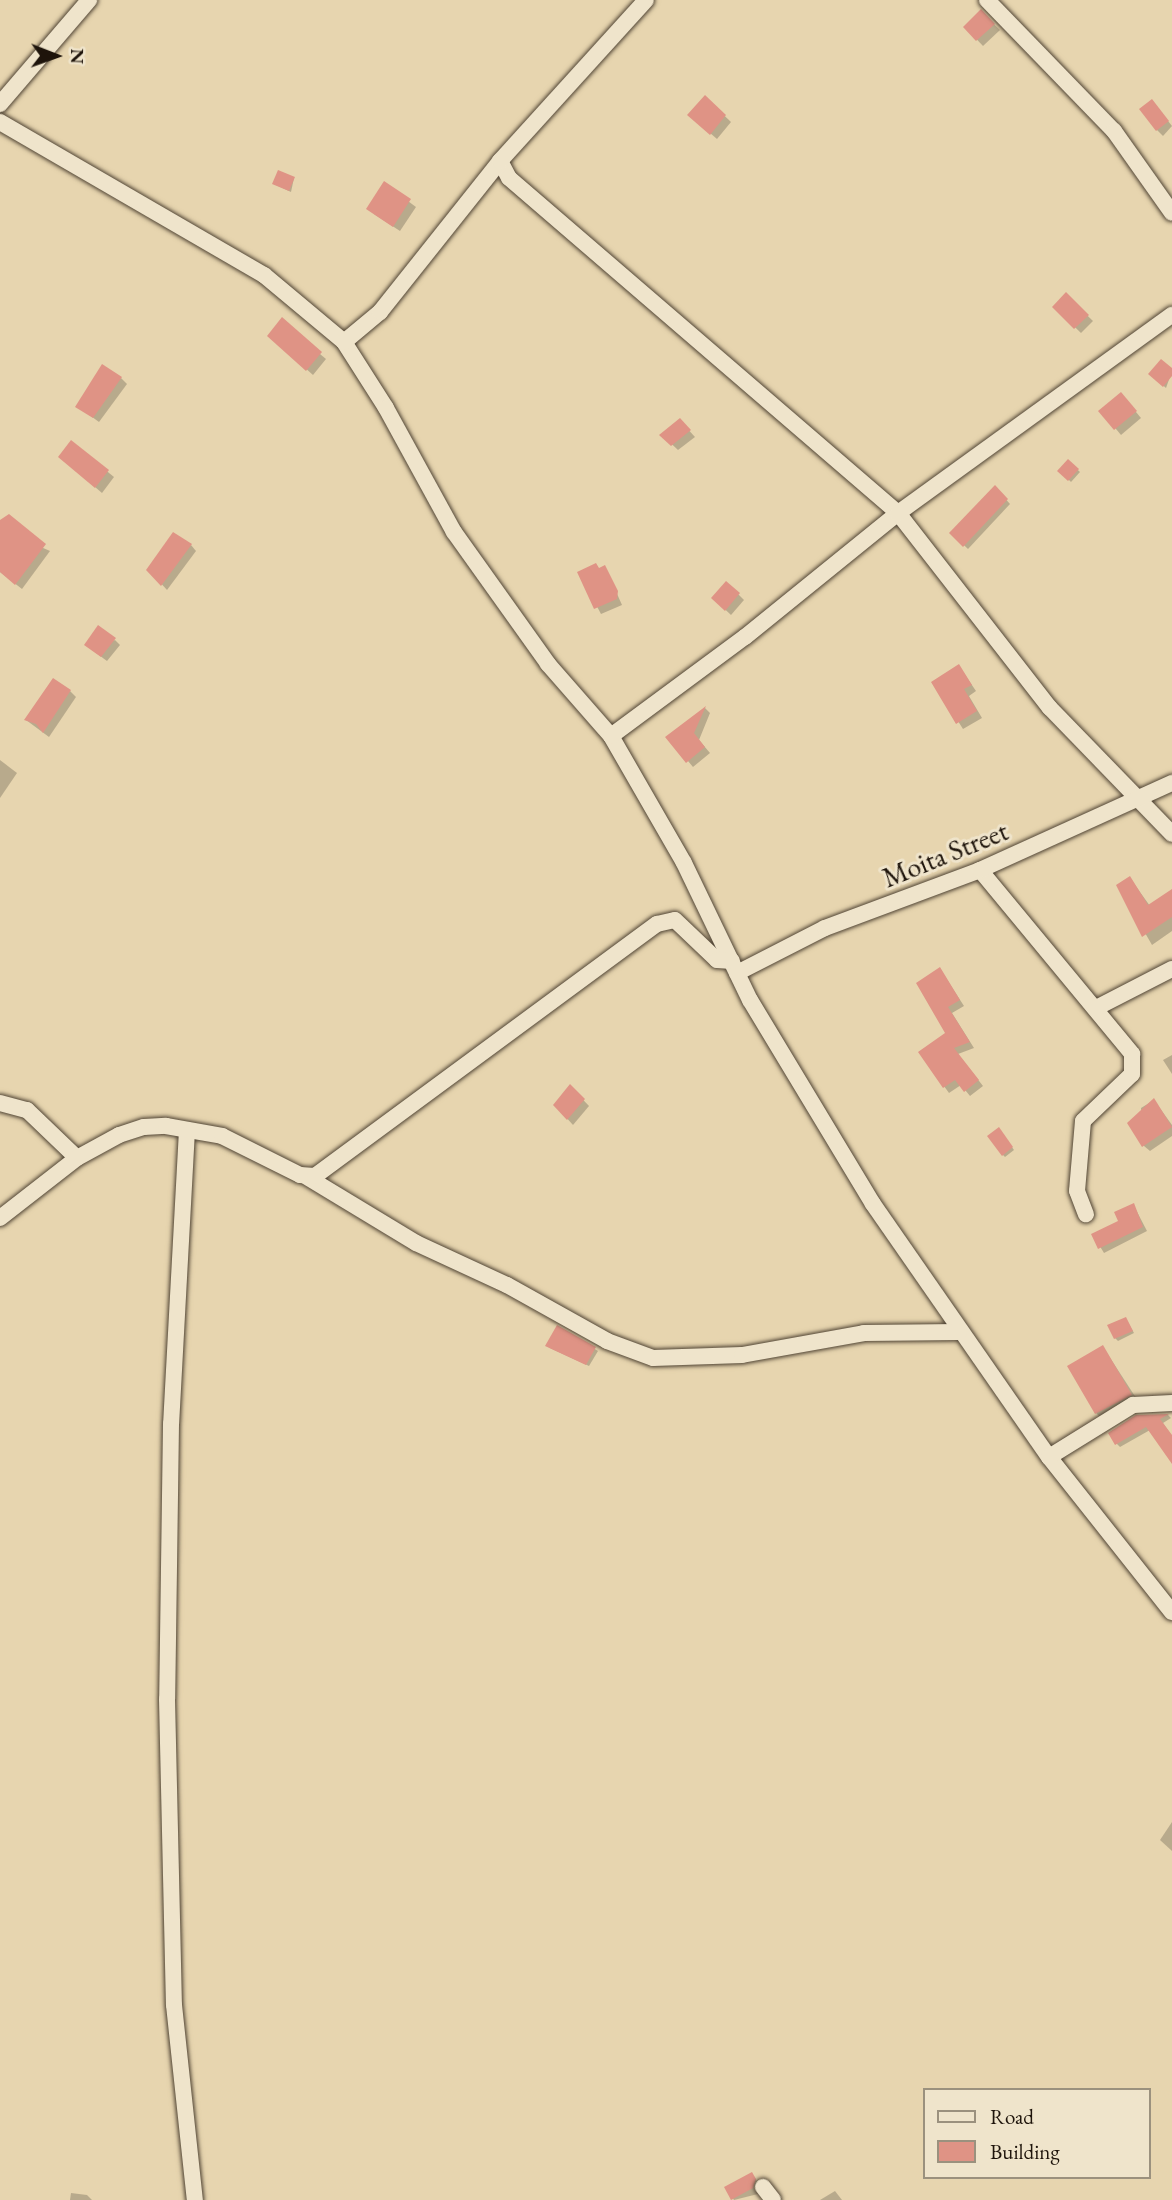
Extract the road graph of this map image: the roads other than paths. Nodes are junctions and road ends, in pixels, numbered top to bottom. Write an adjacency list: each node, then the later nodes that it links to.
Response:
1 (89, 0): 4 (street)
2 (646, 0): 6 (street)
3 (987, 0): 7 (street)
4 (0, 104)
5 (0, 122): 9 (street)
6 (500, 161): 9 (street); 10 (street)
7 (1172, 213)
8 (1172, 315): 10 (street)
9 (344, 342): 11 (street)
10 (898, 513): 11 (street); 13 (street)
11 (611, 736): 16 (street)
12 (1172, 783): 13 (street, Moita Street)
13 (1142, 799): 14 (street); 15 (street, Moita Street)
14 (1172, 834)
15 (980, 870): 16 (street, Moita Street); 18 (street)
16 (734, 967): 22 (street); 25 (street)
17 (1172, 970): 18 (street)
18 (1096, 1008): 23 (street)
19 (0, 1103): 21 (street)
20 (187, 1130): 21 (street); 22 (street); 29 (street)
21 (77, 1158): 24 (street)
22 (307, 1177): 25 (street)
23 (1086, 1214)
24 (0, 1218)
25 (959, 1332): 27 (street)
26 (1172, 1404): 27 (street)
27 (1049, 1457): 28 (street)
28 (1172, 1612)
29 (195, 2200)

